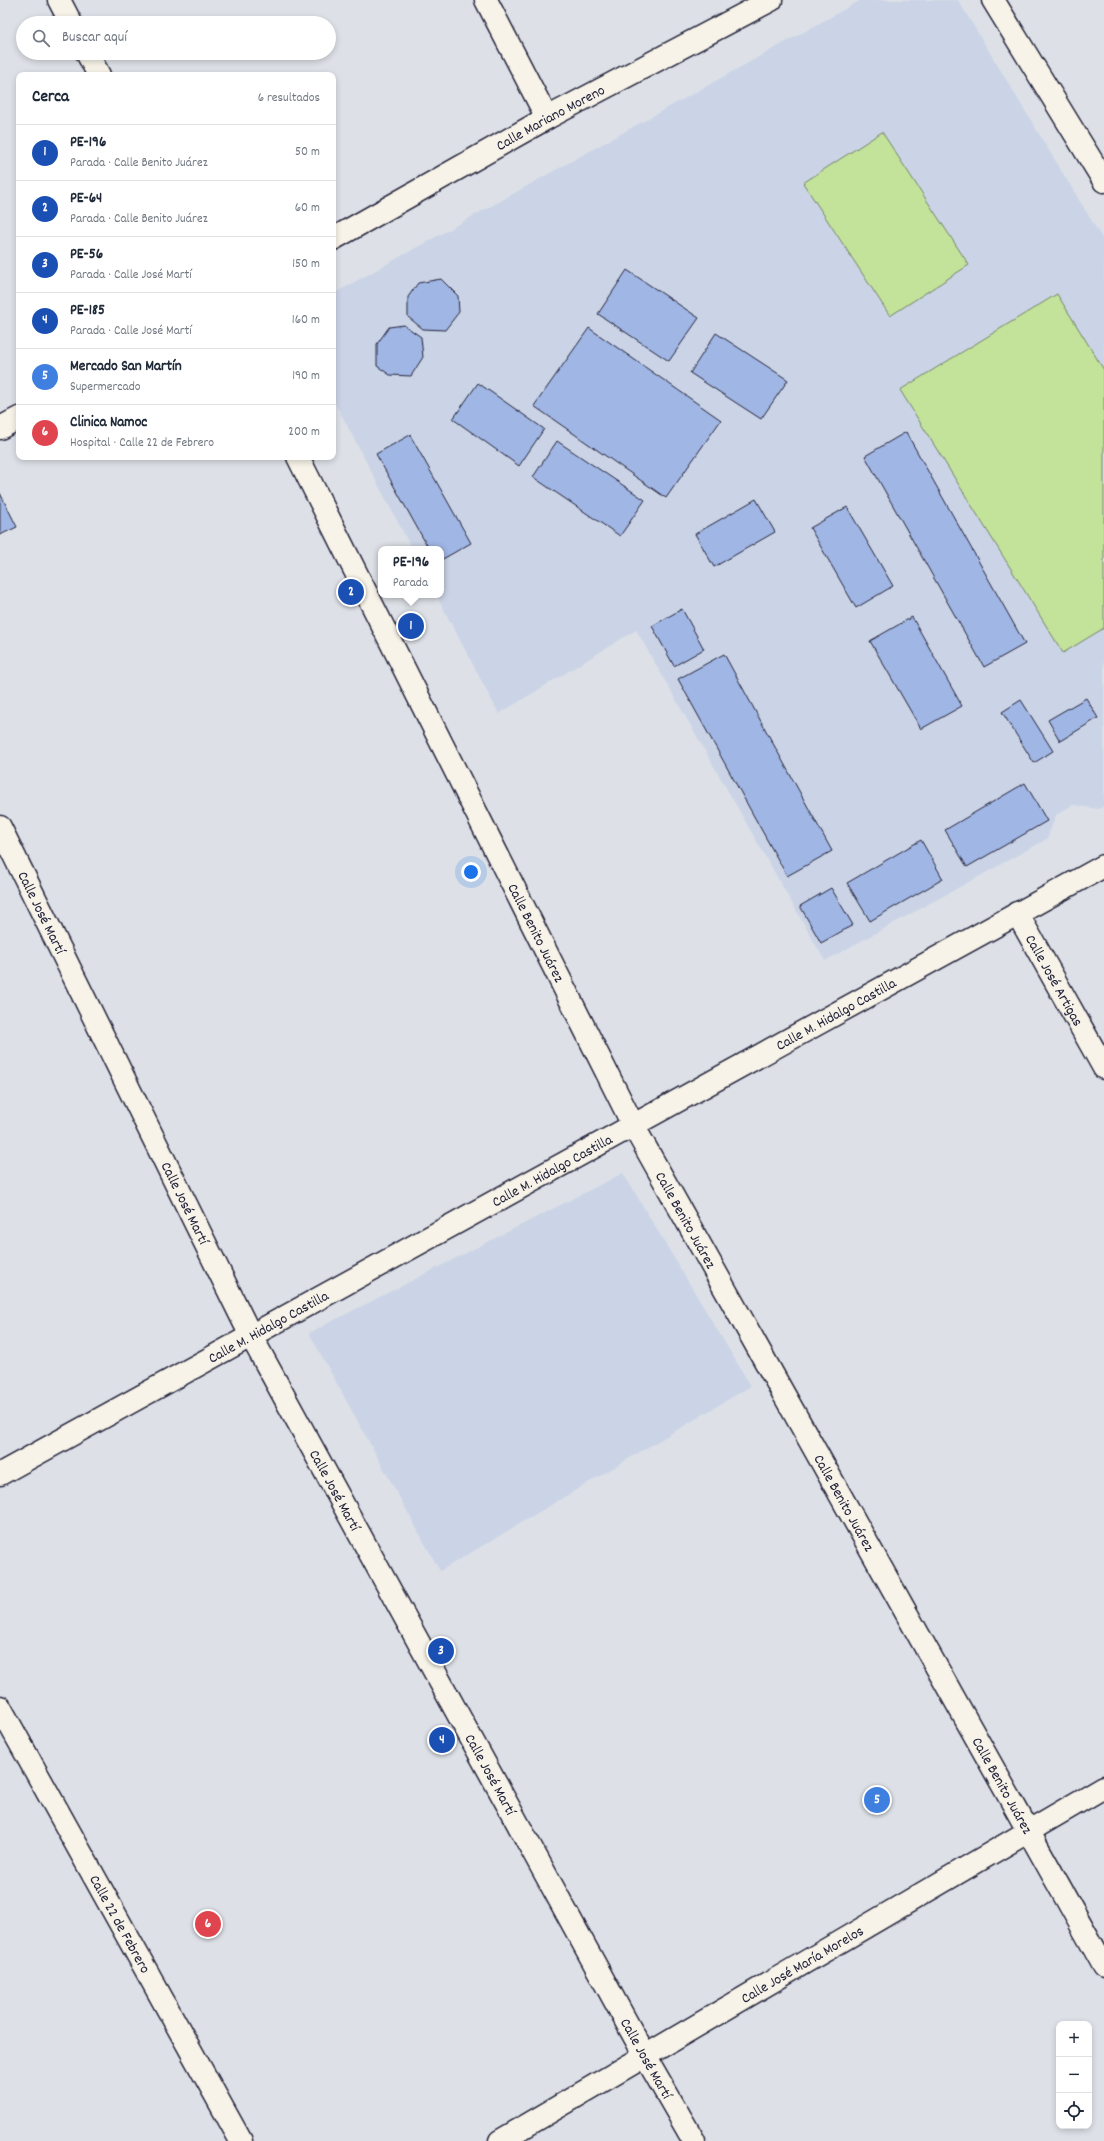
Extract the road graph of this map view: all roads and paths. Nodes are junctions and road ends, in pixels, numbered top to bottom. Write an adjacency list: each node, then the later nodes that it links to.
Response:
1 (58, 0): 5 (street)
2 (486, 0): 8 (street)
3 (771, 0): 8 (street, Calle Mariano Moreno)
4 (993, 0): 9 (street)
5 (67, 16)
6 (91, 60): 7 (street)
7 (97, 72)
8 (547, 118): 10 (street, Calle Mariano Moreno)
9 (1104, 181)
10 (336, 237)
11 (16, 420): 12 (street)
12 (0, 428)
13 (300, 460): 18 (street, Calle Benito Juárez)
14 (0, 827): 19 (street, Calle José Martí)
15 (1104, 866): 16 (street, Calle M. Hidalgo Castilla)
16 (1017, 914): 17 (street, Calle José Artigas); 18 (street, Calle M. Hidalgo Castilla)
17 (1104, 1068)
18 (633, 1125): 19 (street, Calle M. Hidalgo Castilla); 23 (street, Calle Benito Juárez)
19 (251, 1336): 20 (street, Calle M. Hidalgo Castilla); 25 (street, Calle José Martí)
20 (0, 1474)
21 (0, 1707): 26 (street, Calle 22 de Febrero)
22 (1104, 1788): 23 (street, Calle José María Morelos)
23 (1029, 1832): 24 (street, Calle Benito Juárez); 25 (street, Calle José María Morelos)
24 (1104, 1966)
25 (645, 2056): 27 (street, Calle José María Morelos); 28 (street, Calle José Martí)
26 (241, 2141)
27 (500, 2141)
28 (694, 2141)

